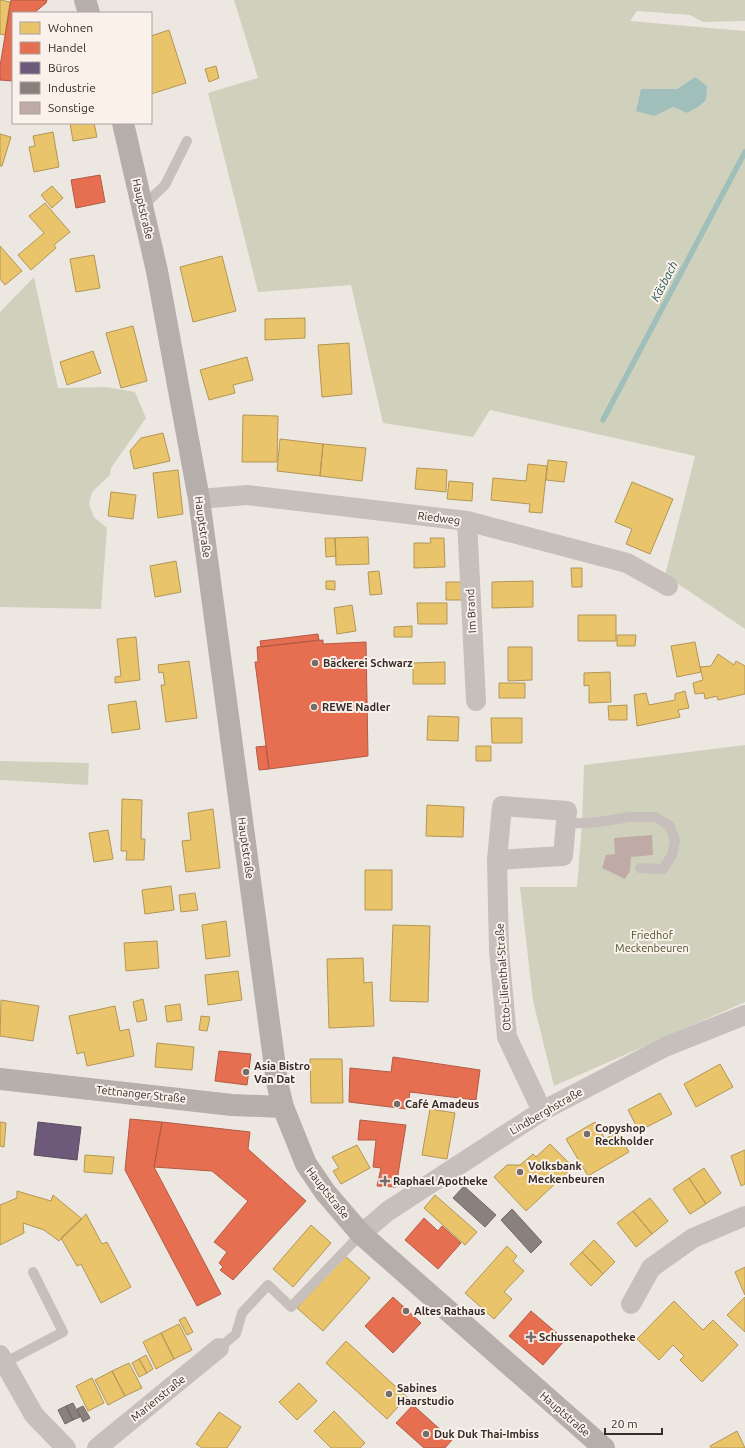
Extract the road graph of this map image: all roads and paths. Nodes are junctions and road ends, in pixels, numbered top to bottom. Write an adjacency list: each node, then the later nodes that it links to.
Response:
1 (85, 0): 2 (main road)
2 (89, 12)
3 (122, 124): 5 (main road, Hauptstraße)
4 (187, 141): 5 (lane)
5 (142, 207): 6 (main road, Hauptstraße)
6 (199, 499): 7 (street, Riedweg); 15 (main road, Hauptstraße)
7 (467, 521): 8 (street, Riedweg); 9 (street, Im Brand)
8 (668, 586)
9 (476, 701)
10 (566, 824): 11 (street, Otto-Lilienthal-Straße); 11 (street, Otto-Lilienthal-Straße); 12 (lane)
11 (497, 860): 16 (street, Otto-Lilienthal-Straße)
12 (640, 868)
13 (745, 1015): 16 (street, Lindberghstraße)
14 (0, 1078): 15 (main road, Tettnanger Straße)
15 (283, 1107): 18 (main road, Hauptstraße)
16 (542, 1111): 18 (street, Lindberghstraße)
17 (745, 1216): 20 (street)
18 (361, 1234): 21 (lane); 25 (main road, Hauptstraße)
19 (33, 1272): 22 (lane)
20 (631, 1304)
21 (219, 1348): 24 (street, Marienstraße)
22 (2, 1359): 23 (street)
23 (66, 1448)
24 (97, 1448)
25 (604, 1448)

